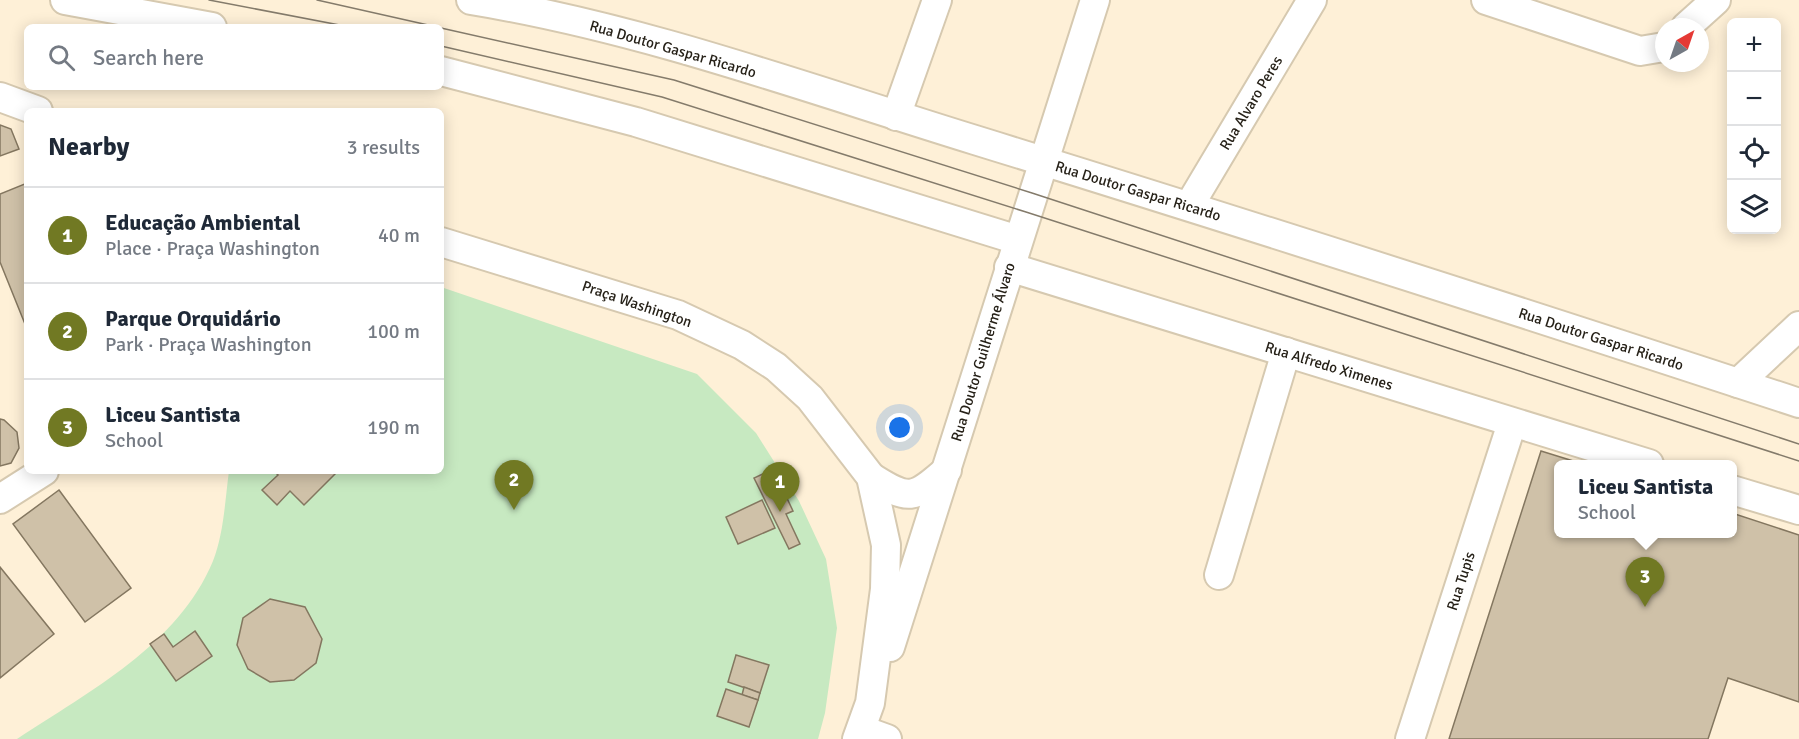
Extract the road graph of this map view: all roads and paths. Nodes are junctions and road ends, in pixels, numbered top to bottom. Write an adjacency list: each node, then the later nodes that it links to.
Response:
1 (64, 0): 9 (street)
2 (471, 0): 14 (street, Rua Doutor Gaspar Ricardo)
3 (937, 0): 14 (street)
4 (1095, 0): 15 (street, Rua Doutor Guilherme Álvaro)
5 (1312, 0): 16 (street, Rua Alvaro Peres)
6 (1486, 0): 10 (street)
7 (1716, 0): 8 (street)
8 (1696, 18)
9 (196, 24)
10 (1655, 48)
11 (444, 72): 17 (street)
12 (0, 98): 13 (street)
13 (29, 108)
14 (896, 116): 15 (street, Rua Doutor Gaspar Ricardo)
15 (1043, 161): 16 (street, Rua Doutor Gaspar Ricardo); 17 (street, Rua Doutor Guilherme Álvaro)
16 (1189, 206): 22 (street, Rua Doutor Gaspar Ricardo)
17 (1018, 240): 19 (street, Rua Doutor Guilherme Álvaro)
18 (444, 243): 28 (street, Praça Washington)
19 (1009, 267): 21 (street, Rua Alfredo Ximenes); 26 (street, Rua Doutor Guilherme Álvaro)
20 (1799, 326): 22 (street)
21 (1286, 352): 24 (street, Rua Alfredo Ximenes); 32 (street)
22 (1738, 383): 23 (street, Rua Doutor Gaspar Ricardo)
23 (1799, 403)
24 (1512, 423): 25 (street, Rua Alfredo Ximenes); 35 (street, Rua Tupis)
25 (1633, 460)
26 (947, 470): 28 (street); 33 (street, Rua Doutor Guilherme Álvaro)
27 (39, 474): 30 (street)
28 (871, 477): 33 (street, Praça Washington)
29 (1737, 491): 31 (street)
30 (0, 499)
31 (1799, 510)
32 (1219, 575)
33 (870, 703): 34 (street, Praça Washington)
34 (869, 736)
35 (1410, 739)

